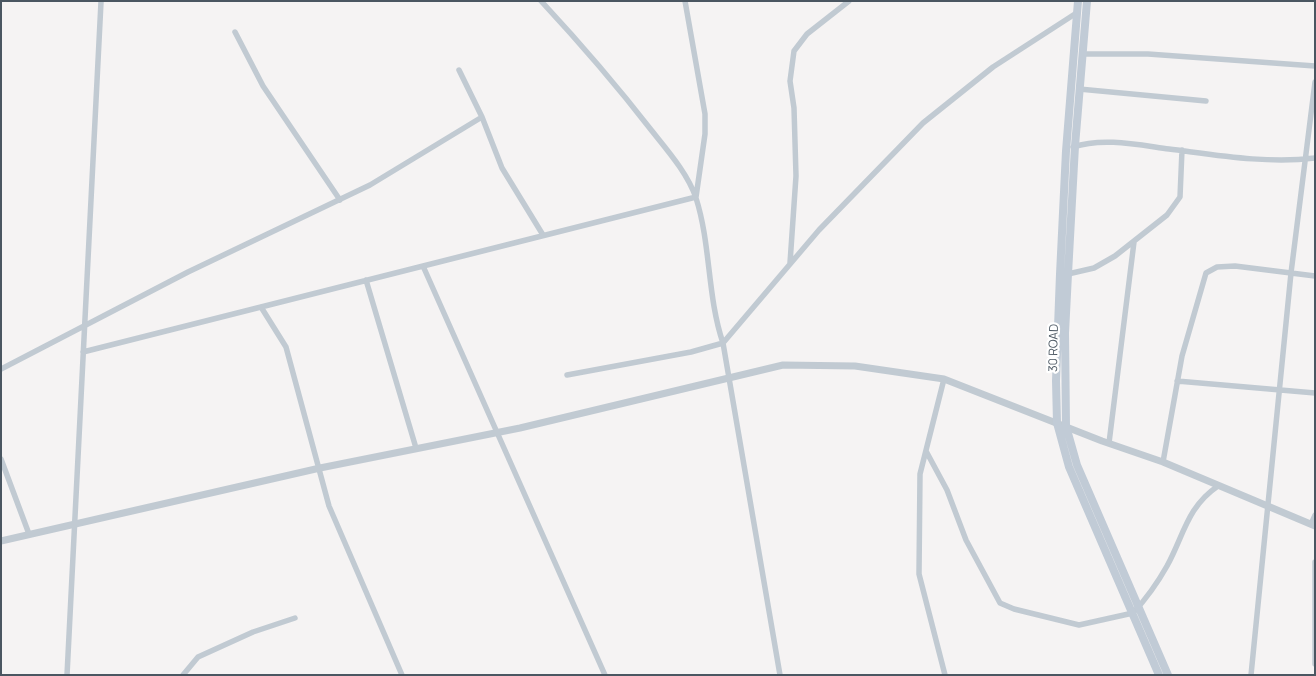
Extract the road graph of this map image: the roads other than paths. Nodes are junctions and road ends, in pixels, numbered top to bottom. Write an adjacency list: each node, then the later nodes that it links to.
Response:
1 (541, 1): 22 (street)
2 (685, 1): 22 (street)
3 (849, 1): 26 (street)
4 (1078, 1): 7 (main road, 30 ROAD)
5 (1087, 1): 9 (main road, 30 ROAD)
6 (101, 2): 33 (street)
7 (1078, 12): 19 (main road, 30 ROAD); 26 (street)
8 (234, 32): 23 (street)
9 (1082, 54): 10 (street); 13 (main road, 30 ROAD)
10 (1315, 66)
11 (459, 70): 16 (street)
12 (1315, 82): 15 (street)
13 (1080, 89): 14 (street); 17 (main road, 30 ROAD)
14 (1206, 101)
15 (1313, 112): 21 (street)
16 (482, 117): 23 (street); 24 (street)
17 (1075, 146): 18 (street); 19 (street); 29 (main road, 30 ROAD)
18 (1182, 150): 21 (street); 25 (street)
19 (1066, 151): 43 (main road, 30 ROAD)
20 (1315, 158): 21 (street)
21 (1306, 160): 28 (street)
22 (696, 197): 24 (street); 34 (street)
23 (340, 200): 33 (street)
24 (543, 235): 27 (street)
25 (1134, 242): 29 (street); 46 (street)
26 (790, 264): 34 (street)
27 (423, 266): 31 (street); 45 (street)
28 (1290, 273): 30 (street); 40 (street); 41 (street)
29 (1068, 274): 44 (main road, 30 ROAD)
30 (1315, 276)
31 (366, 280): 32 (street); 47 (street)
32 (261, 307): 35 (street); 51 (street)
33 (85, 324): 35 (street); 36 (street)
34 (722, 343): 37 (street); 39 (street)
35 (83, 352): 55 (street)
36 (1, 369)
37 (567, 375)
38 (944, 379): 39 (street); 43 (street); 48 (street)
39 (727, 380): 45 (street); 69 (street)
40 (1177, 381): 41 (street); 50 (street)
41 (1279, 390): 42 (street); 53 (street)
42 (1315, 393)
43 (1057, 422): 44 (street); 62 (main road, 30 ROAD)
44 (1066, 426): 46 (street); 60 (main road, 30 ROAD)
45 (496, 432): 47 (street); 68 (street)
46 (1109, 443): 50 (street)
47 (416, 448): 51 (street)
48 (926, 451): 62 (street); 70 (street)
49 (1, 459): 57 (street)
50 (1163, 462): 52 (street)
51 (320, 468): 55 (street); 67 (street)
52 (1218, 486): 53 (street); 60 (street)
53 (1268, 508): 56 (street); 73 (street)
54 (1315, 515): 56 (street)
55 (74, 524): 57 (street); 65 (street)
56 (1313, 525)
57 (29, 534): 58 (street)
58 (1, 541)
59 (1315, 562): 61 (street)
60 (1140, 606): 62 (street); 72 (main road, 30 ROAD)
61 (1314, 612): 64 (street)
62 (1133, 613): 71 (main road, 30 ROAD)
63 (294, 618): 66 (street)
64 (1315, 664)
65 (67, 675)
66 (183, 675)
67 (402, 675)
68 (605, 675)
69 (780, 675)
70 (945, 675)
71 (1159, 675)
72 (1168, 675)
73 (1251, 675)

